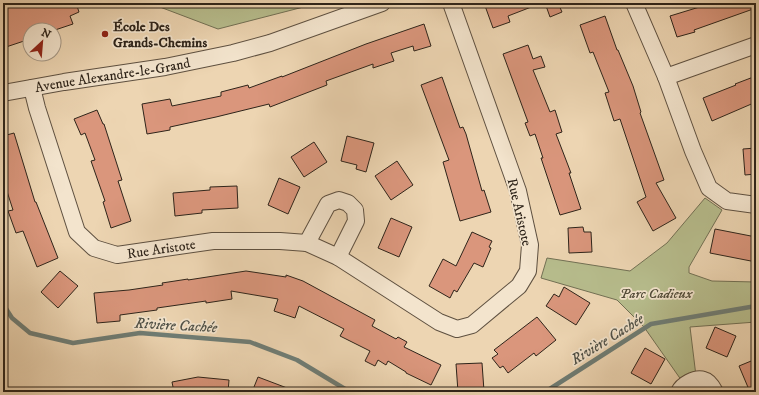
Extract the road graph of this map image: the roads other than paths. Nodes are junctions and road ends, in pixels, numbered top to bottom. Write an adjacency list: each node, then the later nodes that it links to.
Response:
1 (382, 3): 6 (street, Avenue Alexandre-le-Grand)
2 (451, 3): 10 (street, Rue Aristote)
3 (634, 3): 5 (street)
4 (756, 45): 5 (street)
5 (666, 77): 8 (street)
6 (32, 88): 7 (street, Avenue Alexandre-le-Grand); 9 (street, Rue Aristote)
7 (3, 93)
8 (756, 205)
9 (307, 243): 10 (street, Rue Aristote); 10 (street)
10 (338, 257)
11 (679, 392): 12 (street)
12 (714, 392)

